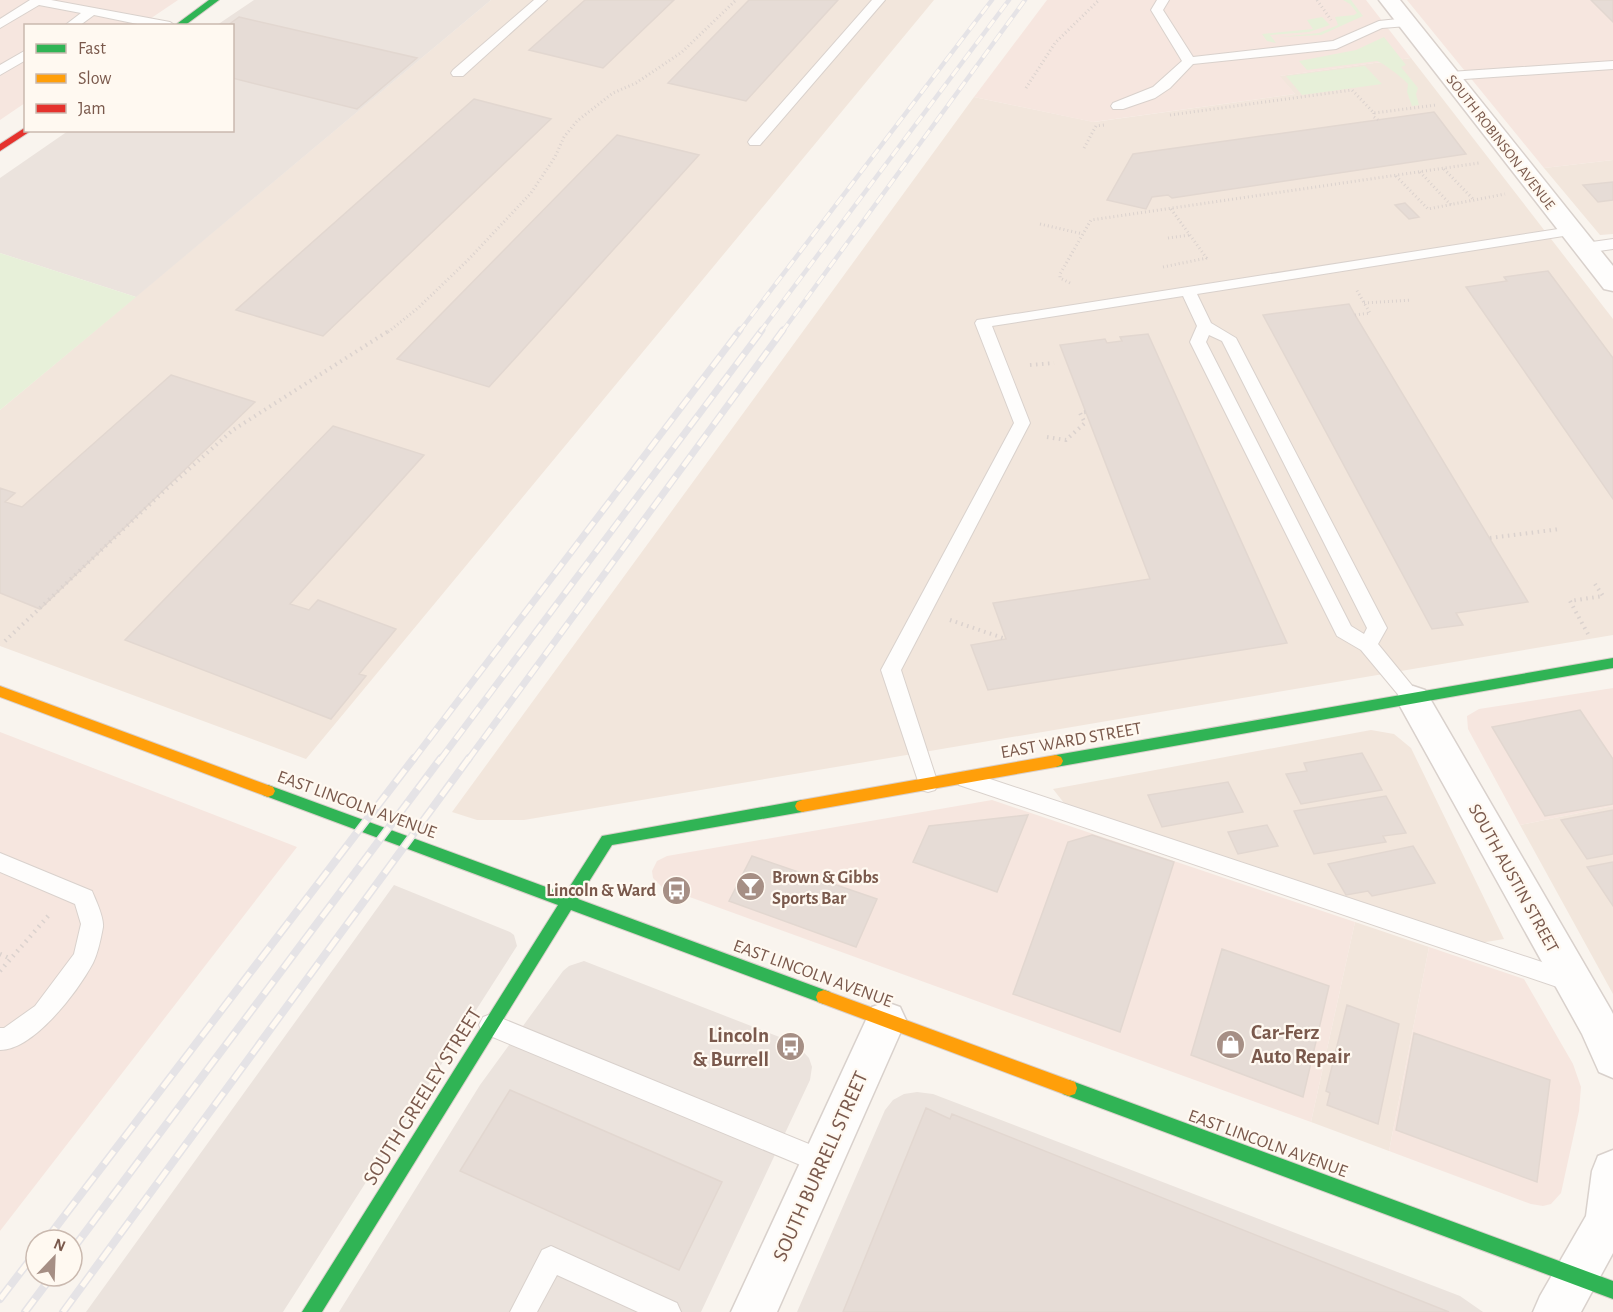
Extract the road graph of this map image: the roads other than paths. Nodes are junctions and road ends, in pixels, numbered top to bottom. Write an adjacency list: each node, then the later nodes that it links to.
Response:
1 (36, 0): 7 (lane); 9 (lane)
2 (215, 0): 12 (street)
3 (541, 0): 17 (lane)
4 (879, 0): 21 (lane)
5 (1163, 0): 14 (lane)
6 (1389, 0): 8 (street, SOUTH ROBINSON AVENUE)
7 (92, 11): 10 (lane); 11 (lane)
8 (1407, 22): 14 (lane); 18 (street, SOUTH ROBINSON AVENUE)
9 (0, 24)
10 (73, 24)
11 (160, 24)
12 (181, 24)
13 (24, 55): 16 (lane)
14 (1189, 61): 19 (lane)
15 (1613, 65): 18 (lane)
16 (0, 71)
17 (458, 73)
18 (1450, 76): 23 (street, SOUTH ROBINSON AVENUE)
19 (1118, 106)
20 (24, 131): 22 (street)
21 (755, 142)
22 (0, 148)
23 (1578, 240): 24 (lane); 25 (street, SOUTH ROBINSON AVENUE); 26 (lane)
24 (1613, 244)
25 (1613, 283)
26 (1188, 291): 27 (lane); 33 (lane)
27 (1205, 326): 28 (lane); 28 (lane)
28 (1368, 645): 31 (lane)
29 (1613, 663): 31 (street, EAST WARD STREET)
30 (0, 691): 35 (street, EAST LINCOLN AVENUE)
31 (1413, 699): 32 (street, EAST WARD STREET); 36 (street, SOUTH AUSTIN STREET)
32 (962, 778): 33 (street, EAST WARD STREET); 36 (lane)
33 (928, 784): 35 (street, EAST WARD STREET)
34 (0, 862): 39 (lane)
35 (568, 902): 37 (street, EAST LINCOLN AVENUE); 38 (street, SOUTH GREELEY STREET)
36 (1572, 982): 40 (street, SOUTH AUSTIN STREET)
37 (886, 1020): 41 (street, SOUTH BURRELL STREET); 43 (street, EAST LINCOLN AVENUE)
38 (491, 1025): 41 (lane); 44 (street, SOUTH GREELEY STREET)
39 (0, 1039)
40 (1613, 1059)
41 (822, 1162): 47 (street, SOUTH BURRELL STREET)
42 (1613, 1171): 43 (street)
43 (1581, 1292)
44 (311, 1312)
45 (523, 1312): 46 (lane)
46 (668, 1312)
47 (754, 1312)

